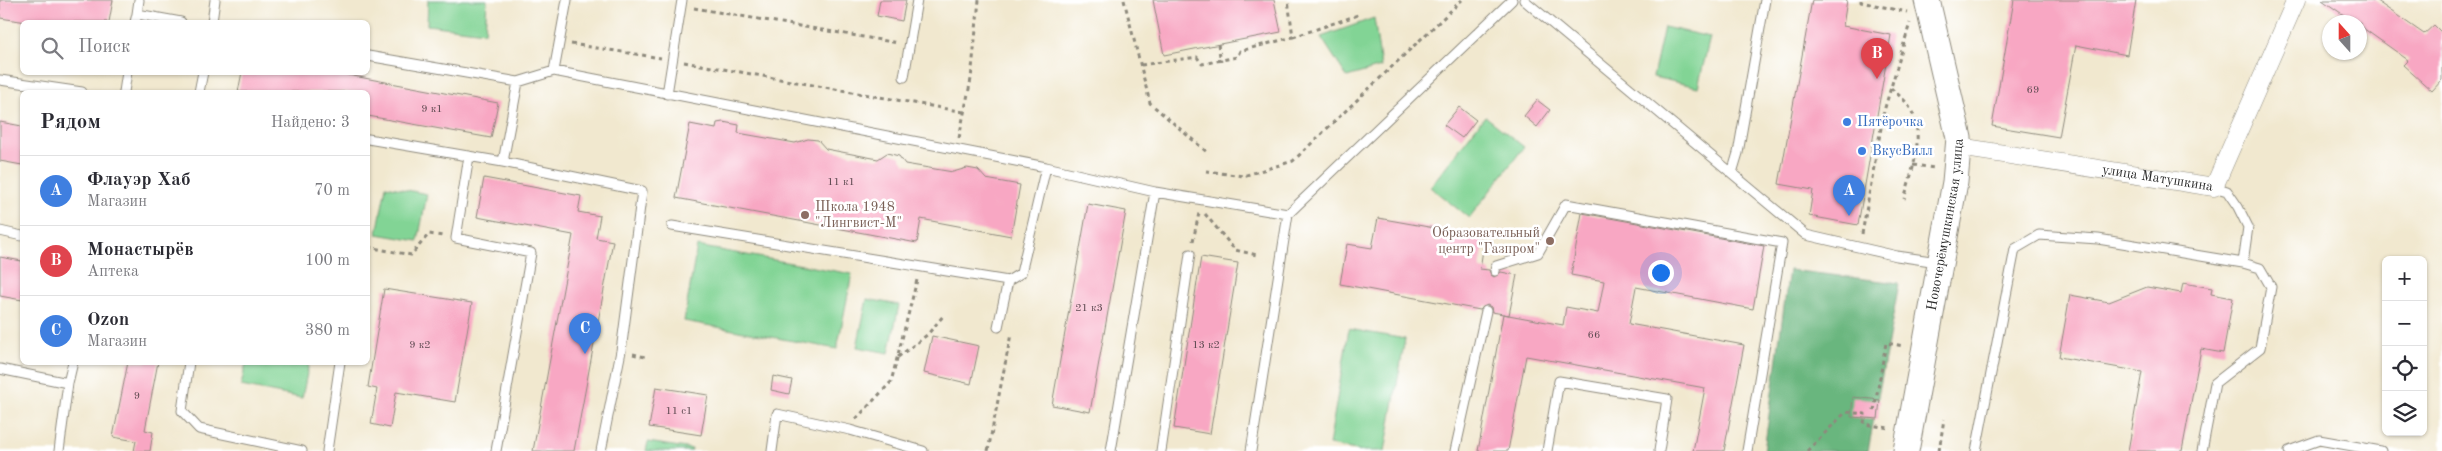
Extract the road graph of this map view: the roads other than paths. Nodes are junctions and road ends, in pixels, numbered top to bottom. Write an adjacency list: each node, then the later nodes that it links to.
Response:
1 (139, 0): 11 (lane)
2 (215, 0): 13 (lane)
3 (567, 0): 15 (lane)
4 (917, 0): 18 (lane)
5 (1512, 0): 33 (lane)
6 (1524, 0): 30 (lane)
7 (1765, 0): 30 (lane)
8 (1927, 0): 26 (street, Новочерёмушкинская улица)
9 (2296, 0): 31 (street, улица Матушкина)
10 (682, 3): 24 (lane)
11 (136, 18): 12 (lane)
12 (158, 20)
13 (212, 20)
14 (370, 56): 20 (lane)
15 (554, 71): 20 (lane); 24 (lane)
16 (127, 75): 22 (lane)
17 (202, 75): 23 (lane)
18 (904, 77)
19 (0, 80): 21 (lane)
20 (518, 82): 28 (lane)
21 (68, 90)
22 (124, 90)
23 (199, 90)
24 (667, 94): 29 (lane)
25 (370, 139): 27 (lane)
26 (1959, 147): 31 (street, улица Матушкина); 38 (street, Новочерёмушкинская улица)
27 (469, 156): 28 (lane); 52 (lane)
28 (503, 162): 53 (lane)
29 (1046, 167): 32 (lane); 41 (lane)
30 (1732, 174): 38 (lane)
31 (2214, 187): 39 (lane)
32 (1155, 192): 33 (lane); 56 (lane)
33 (1288, 214): 58 (lane)
34 (672, 226): 41 (lane)
35 (0, 231): 36 (lane)
36 (20, 236)
37 (1190, 254): 57 (lane)
38 (1939, 262): 63 (street, Новочерёмушкинская улица)
39 (2243, 263): 64 (lane); 65 (lane)
40 (1495, 271): 62 (lane)
41 (1008, 281): 43 (lane)
42 (1486, 311): 59 (lane)
43 (998, 327)
44 (72, 365): 48 (lane)
45 (189, 365): 50 (lane)
46 (340, 365): 51 (lane)
47 (0, 369): 48 (lane)
48 (68, 383): 49 (lane)
49 (60, 451)
50 (302, 451)
51 (327, 451)
52 (496, 451)
53 (601, 451)
54 (772, 451): 55 (lane)
55 (923, 451)
56 (1111, 451)
57 (1161, 451)
58 (1251, 451)
59 (1455, 451)
60 (1547, 451): 61 (lane)
61 (1659, 451)
62 (1747, 451)
63 (1906, 451)
64 (1976, 451)
65 (2202, 451)
66 (2289, 451): 67 (lane)
67 (2381, 451)

